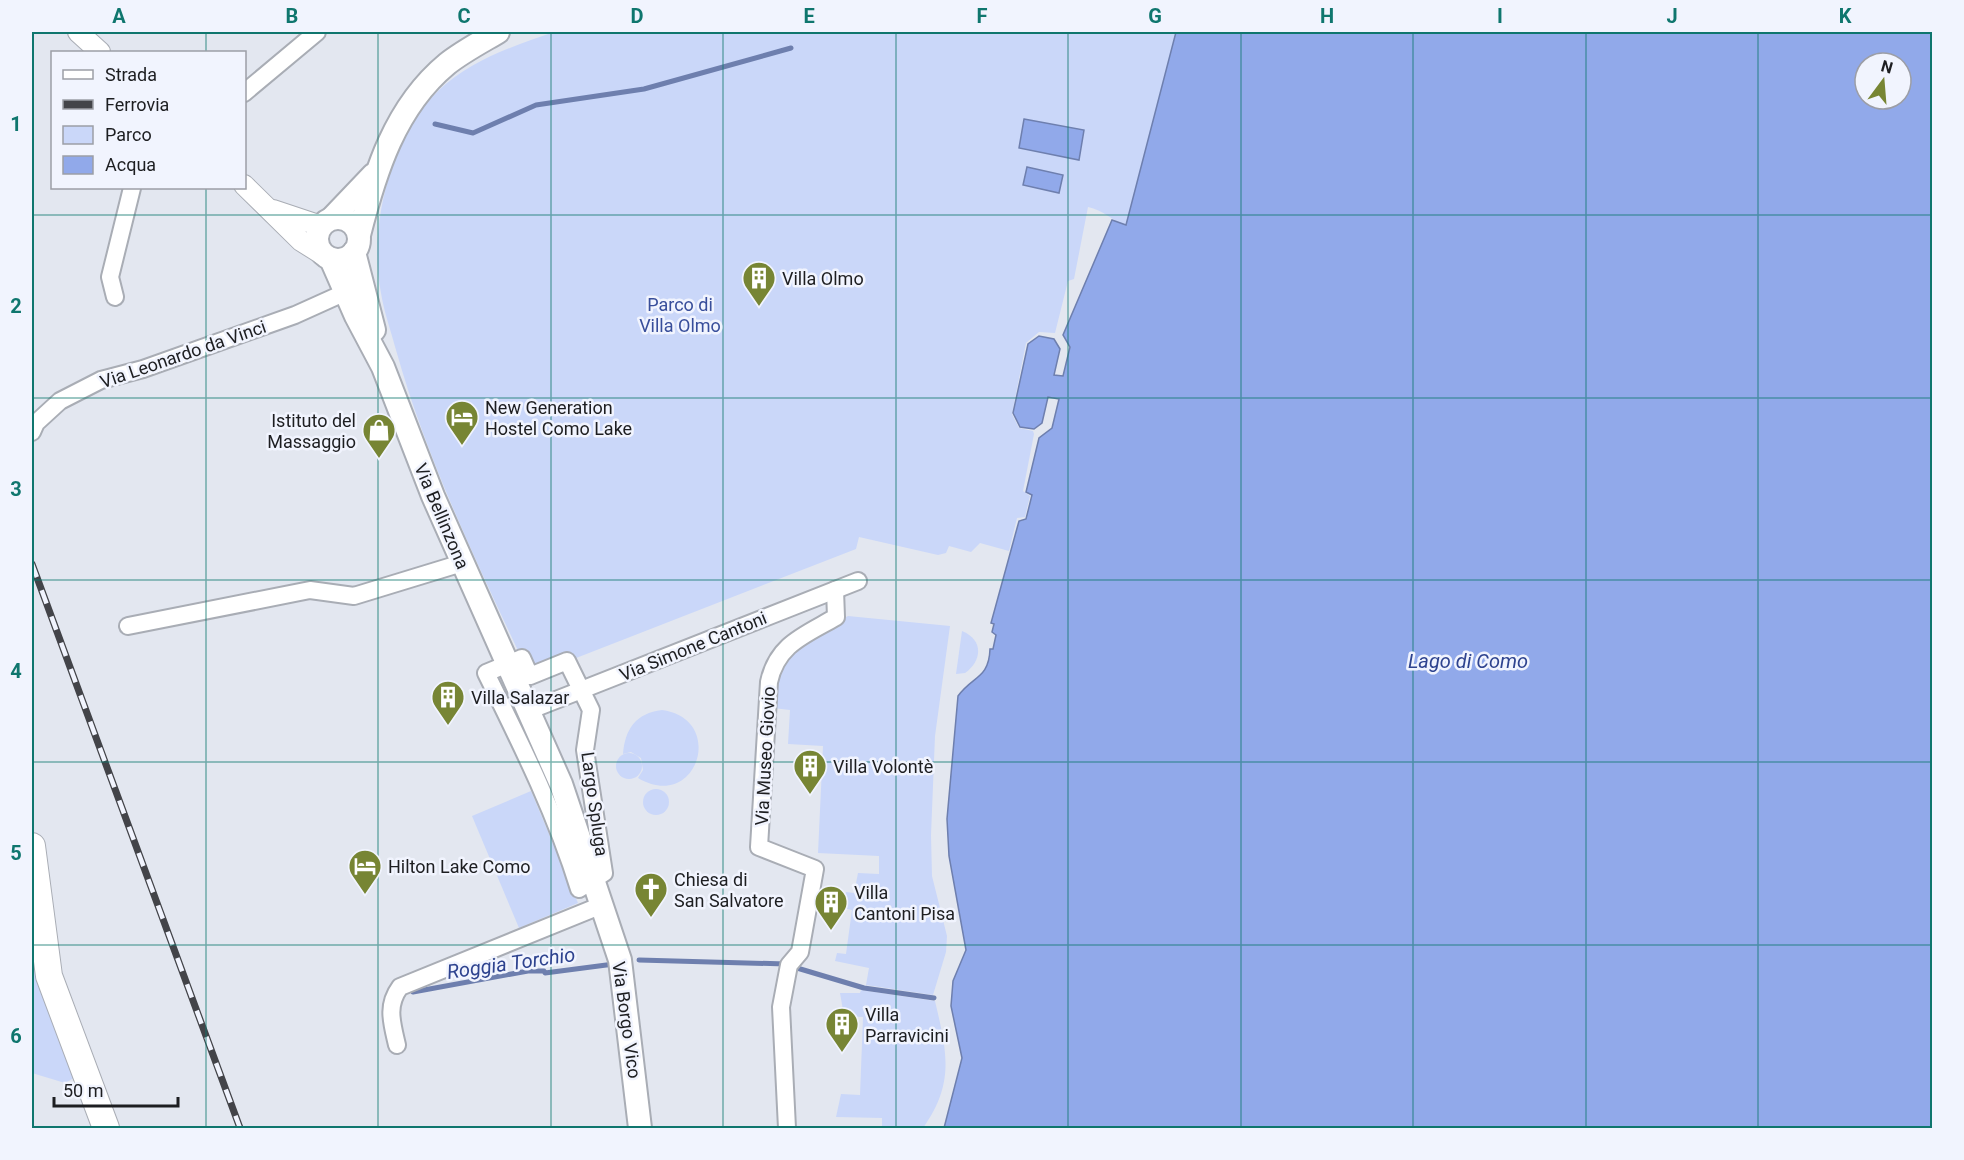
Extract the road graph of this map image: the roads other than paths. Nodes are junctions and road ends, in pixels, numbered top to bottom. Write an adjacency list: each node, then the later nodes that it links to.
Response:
1 (78, 32): 4 (street)
2 (317, 32): 5 (street)
3 (498, 32): 6 (main road)
4 (99, 51)
5 (246, 91)
6 (380, 167): 10 (main road); 11 (main road)
7 (246, 187): 9 (street)
8 (132, 189): 14 (street)
9 (271, 209): 10 (street); 12 (street)
10 (327, 221): 11 (main road); 12 (main road)
11 (357, 243): 12 (main road); 15 (main road, Via Bellinzona)
12 (328, 257): 13 (main road, Via Bellinzona)
13 (346, 292): 15 (main road, Via Bellinzona); 16 (street, Via Leonardo da Vinci)
14 (115, 297)
15 (383, 367): 17 (main road, Via Bellinzona)
16 (32, 432)
17 (462, 563): 20 (street); 21 (main road, Via Bellinzona)
18 (858, 581): 19 (street, Via Simone Cantoni)
19 (835, 590): 22 (street, Via Simone Cantoni); 30 (street, Via Museo Giovio)
20 (128, 626)
21 (507, 664): 22 (street, Largo Spluga); 23 (main road, Largo Spluga); 25 (street, Largo Spluga)
22 (581, 690): 23 (street, Via Simone Cantoni); 25 (street, Largo Spluga)
23 (528, 711): 25 (main road, Largo Spluga)
24 (32, 846): 28 (main road)
25 (594, 880): 26 (main road, Via Borgo Vico)
26 (602, 905): 27 (street); 29 (main road, Via Borgo Vico)
27 (396, 1045)
28 (106, 1128)
29 (640, 1128)
30 (787, 1128)

